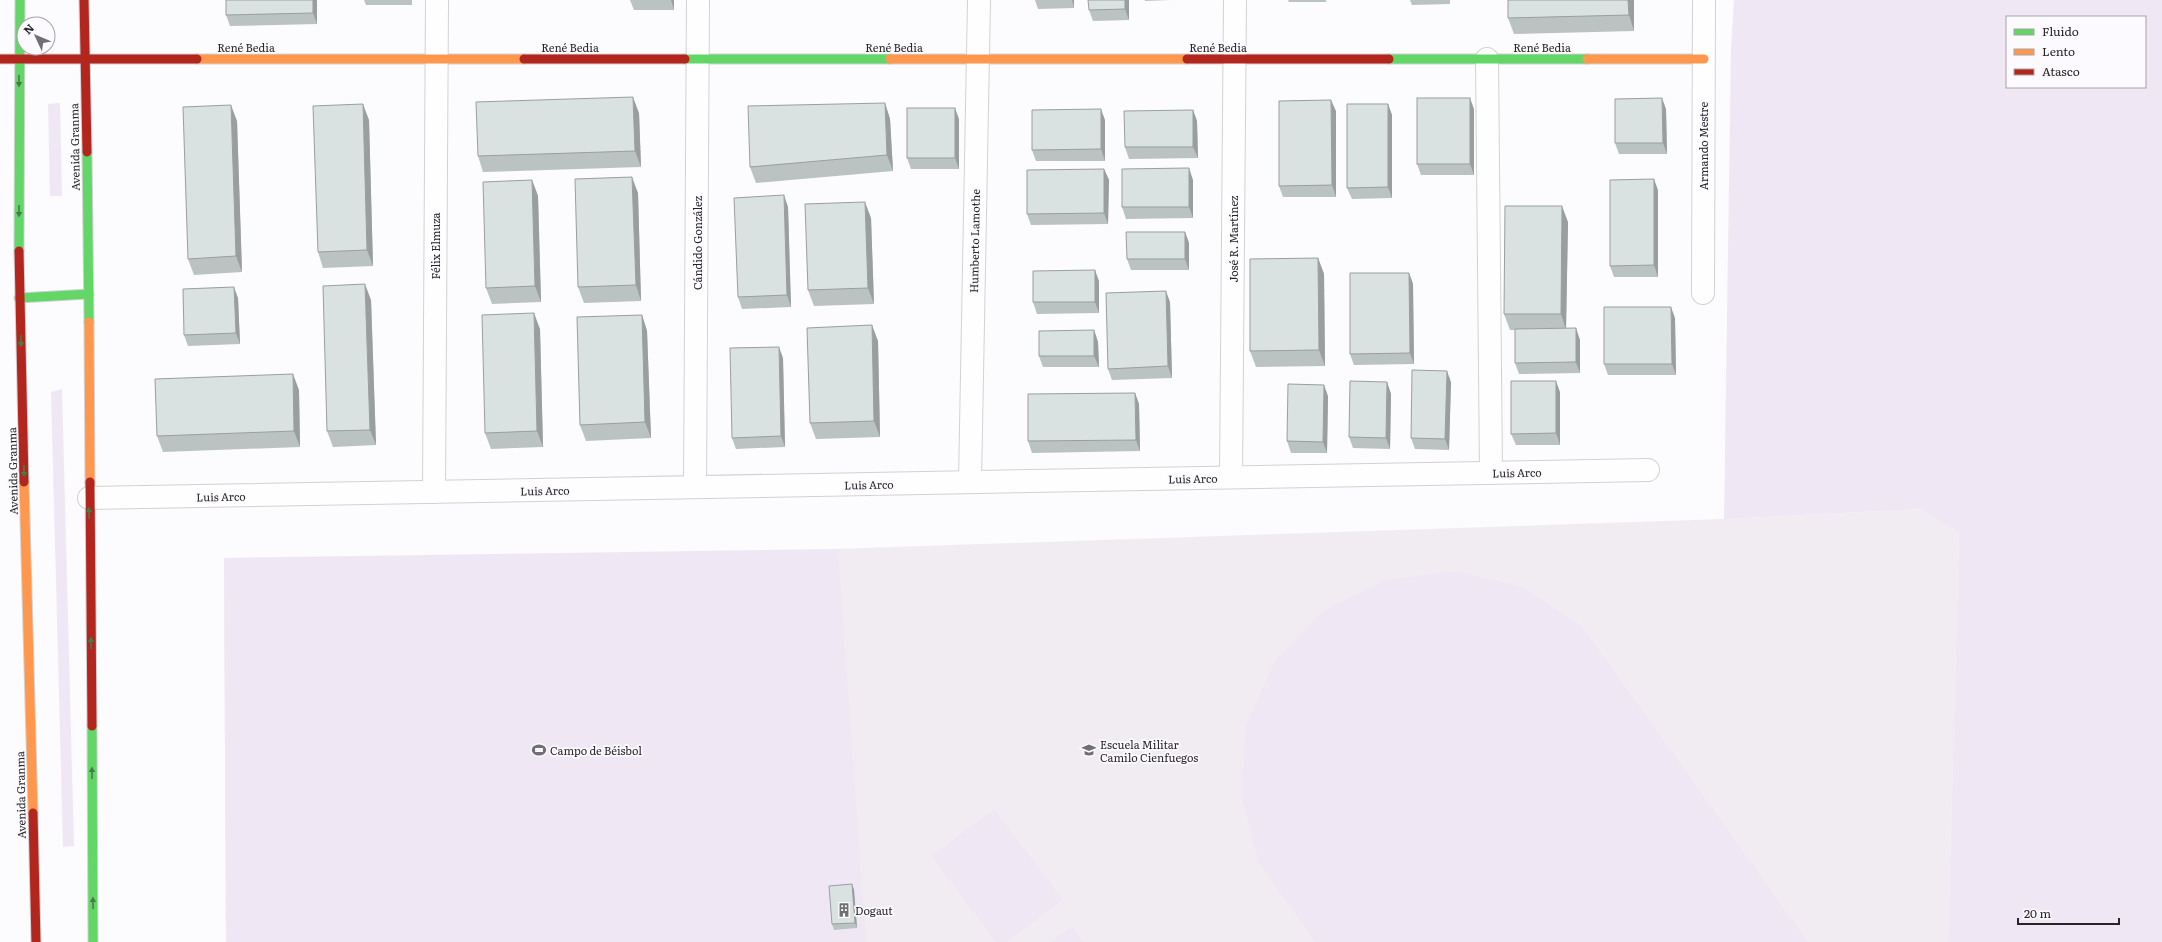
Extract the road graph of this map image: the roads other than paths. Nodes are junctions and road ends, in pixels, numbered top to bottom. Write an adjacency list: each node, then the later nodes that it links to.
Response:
1 (20, 0): 9 (main road, Avenida Granma)
2 (84, 0): 10 (main road, Avenida Granma)
3 (437, 0): 11 (street, Félix Elmuza)
4 (698, 0): 12 (street, Cándido González)
5 (979, 0): 13 (street, Humberto Lamothe)
6 (1235, 0): 14 (street, José R. Martínez)
7 (1704, 0): 16 (street, Armando Mestre)
8 (0, 59): 9 (main road, René Bedia)
9 (19, 59): 10 (main road, René Bedia); 19 (main road, Avenida Granma, one-way to 19)
10 (84, 59): 11 (main road, René Bedia); 18 (main road, Avenida Granma)
11 (437, 59): 12 (main road, René Bedia); 25 (street, Félix Elmuza)
12 (698, 59): 13 (main road, René Bedia); 24 (street, Cándido González)
13 (978, 59): 14 (main road, René Bedia); 23 (street, Humberto Lamothe)
14 (1234, 59): 15 (main road, René Bedia); 22 (street, José R. Martínez)
15 (1487, 59): 16 (main road, René Bedia); 21 (street)
16 (1704, 59): 17 (street, Armando Mestre)
17 (1703, 293)
18 (89, 294): 19 (main road); 26 (main road, Avenida Granma)
19 (20, 298): 27 (main road, Avenida Granma, one-way to 27)
20 (1648, 470): 21 (street, Luis Arco)
21 (1491, 472): 22 (street, Luis Arco)
22 (1231, 478): 23 (street, Luis Arco)
23 (970, 482): 24 (street, Luis Arco)
24 (695, 487): 25 (street, Luis Arco)
25 (434, 492): 26 (street, Luis Arco)
26 (89, 498): 28 (main road, Avenida Granma, one-way to 26)
27 (36, 942)
28 (93, 942)

